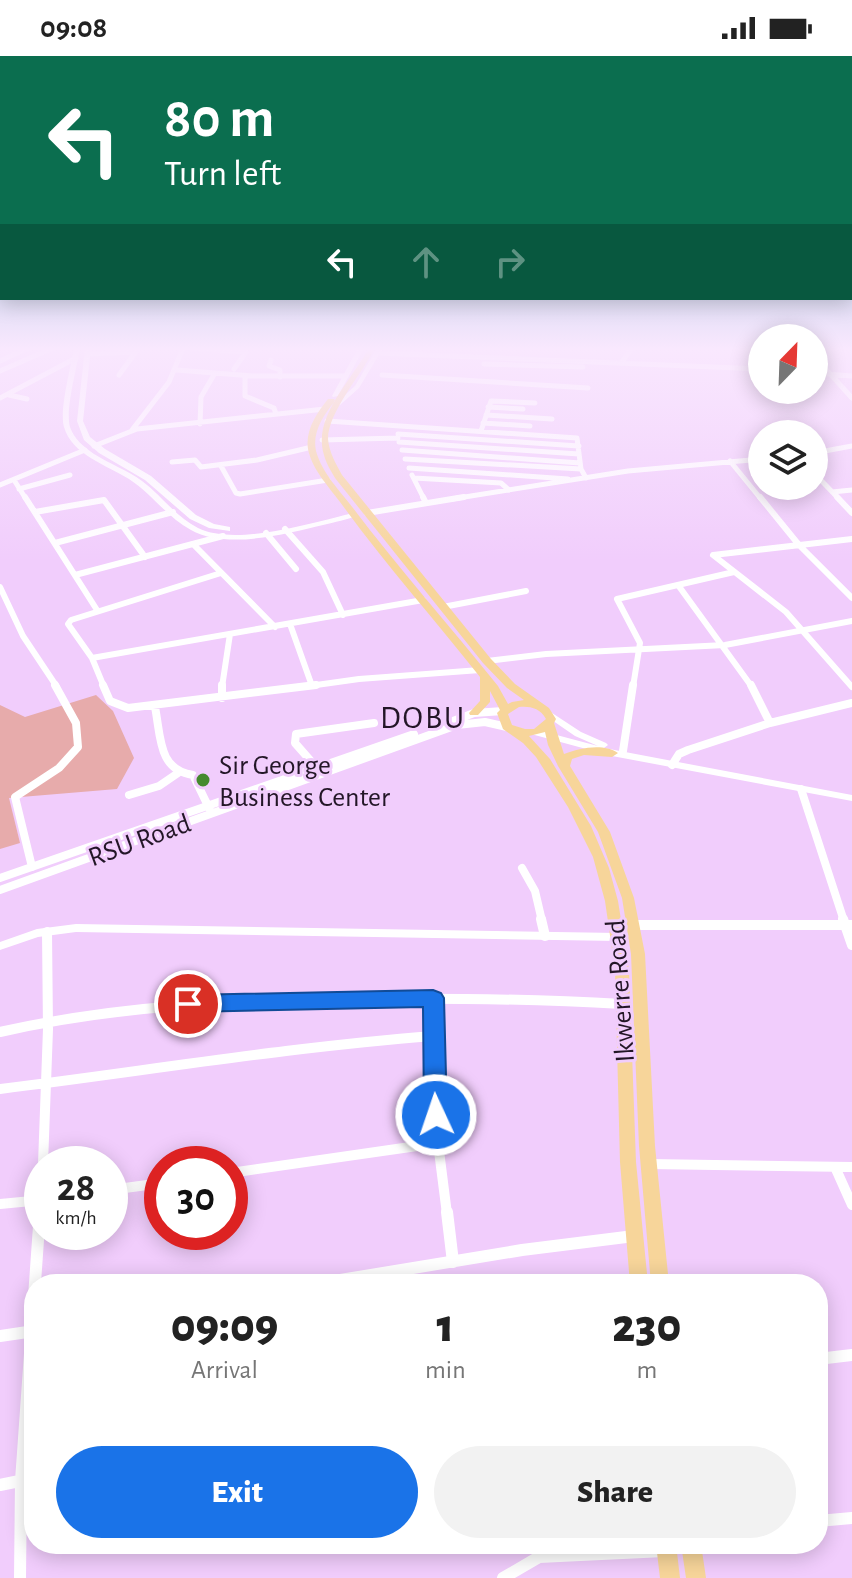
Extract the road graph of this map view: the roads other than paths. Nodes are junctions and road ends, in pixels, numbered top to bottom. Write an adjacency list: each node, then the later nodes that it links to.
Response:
1 (66, 419): 21 (main road)
2 (80, 419): 17 (main road)
3 (141, 419): 13 (street)
4 (199, 419): 10 (street)
5 (238, 419): 10 (street)
6 (319, 419): 20 (main road)
7 (484, 419): 9 (street)
8 (327, 421): 11 (street); 16 (main road)
9 (483, 423): 12 (street); 14 (street)
10 (200, 424): 13 (street)
11 (400, 425): 14 (street); 15 (street)
12 (530, 426)
13 (132, 430): 17 (street)
14 (481, 431): 18 (street)
15 (399, 438): 16 (street); 18 (street); 22 (street); 24 (street)
16 (322, 440): 48 (main road)
17 (94, 446): 47 (main road)
18 (579, 446): 24 (street)
19 (852, 446): 23 (street)
20 (312, 447): 29 (street); 36 (main road)
21 (85, 450): 35 (street); 46 (main road)
22 (402, 450): 25 (street); 30 (street)
23 (828, 450)
24 (579, 454): 30 (street)
25 (405, 459): 30 (street); 31 (street)
26 (748, 460): 27 (street)
27 (730, 461): 34 (street); 57 (street)
28 (172, 462): 29 (street)
29 (221, 466): 36 (street)
30 (580, 466): 34 (street)
31 (409, 468): 33 (street); 37 (street)
32 (70, 475): 40 (street)
33 (414, 478): 41 (street); 44 (street)
34 (586, 478): 37 (street)
35 (14, 480): 38 (street); 40 (street)
36 (328, 480): 47 (main road)
37 (571, 480): 41 (street)
38 (0, 485)
39 (828, 488): 43 (street)
40 (19, 489): 45 (street)
41 (509, 490): 44 (street)
42 (852, 490): 43 (street)
43 (832, 492): 49 (street)
44 (426, 503): 48 (street)
45 (35, 512): 50 (street); 55 (street)
46 (173, 512): 50 (street); 53 (main road)
47 (352, 512): 51 (main road); 67 (main road)
48 (367, 513): 68 (main road)
49 (852, 513)
50 (122, 526): 55 (street); 58 (street)
51 (285, 529): 52 (main road); 70 (street)
52 (266, 533): 53 (main road); 59 (street)
53 (223, 536): 56 (street)
54 (852, 539): 57 (street)
55 (55, 543): 62 (street)
56 (193, 544): 58 (street); 61 (street)
57 (799, 545): 60 (street); 66 (street)
58 (145, 557): 62 (street)
59 (296, 569)
60 (734, 572): 63 (street); 74 (street)
61 (221, 573): 69 (street); 73 (street)
62 (75, 575): 69 (street)
63 (678, 585): 76 (street); 77 (street)
64 (0, 587): 102 (street)
65 (526, 591): 68 (street)
66 (852, 598)
67 (423, 600): 70 (street); 80 (main road)
68 (443, 607): 79 (main road)
69 (97, 610): 78 (street)
70 (343, 615): 72 (street)
71 (852, 621): 74 (street)
72 (290, 624): 73 (street); 81 (street)
73 (275, 627): 75 (street)
74 (807, 632): 76 (street); 82 (street)
75 (230, 634): 78 (street); 83 (street)
76 (724, 645): 77 (street); 90 (street)
77 (640, 649): 79 (street); 93 (street)
78 (92, 658): 86 (street)
79 (487, 661): 85 (main road)
80 (482, 672): 81 (street); 87 (main road); 88 (main road)
81 (312, 686): 83 (street)
82 (852, 687)
83 (222, 698): 86 (street)
84 (852, 703): 90 (street)
85 (539, 706): 87 (main road); 91 (main road)
86 (155, 707): 97 (street)
87 (504, 710): 88 (street, RSU Road); 92 (main road)
88 (474, 713): 96 (street, RSU Road)
89 (374, 723): 96 (street)
90 (770, 723): 94 (street)
91 (550, 725): 92 (main road); 93 (street); 93 (street); 95 (main road, Ikwerre Road)
92 (509, 728): 101 (street, RSU Road); 110 (main road, Ikwerre Road)
93 (618, 752): 94 (street); 95 (main road)
94 (673, 763): 98 (street); 100 (street)
95 (564, 766): 106 (main road, Ikwerre Road)
96 (317, 768): 101 (street, RSU Road)
97 (178, 773): 99 (street); 101 (street)
98 (801, 789): 100 (street); 107 (street)
99 (129, 795)
100 (852, 796)
101 (209, 809): 102 (street, RSU Road); 105 (street, RSU Road)
102 (32, 867): 104 (street, RSU Road)
103 (522, 868): 109 (street)
104 (0, 878)
105 (0, 890)
106 (633, 925): 107 (street); 122 (main road, Ikwerre Road)
107 (849, 925): 111 (street)
108 (47, 932): 109 (street); 112 (street); 115 (street)
109 (545, 936): 110 (street)
110 (618, 937): 114 (main road, Ikwerre Road)
111 (852, 945)
112 (0, 946)
113 (433, 998): 114 (street); 115 (street); 117 (street)
114 (622, 1004): 129 (main road, Ikwerre Road)
115 (48, 1020): 116 (street); 118 (street)
116 (0, 1032)
117 (434, 1036): 118 (street); 120 (street)
118 (46, 1083): 119 (street); 121 (street)
119 (0, 1089)
120 (438, 1143): 125 (street); 131 (street)
121 (44, 1146)
122 (649, 1164): 123 (street); 135 (main road, Ikwerre Road)
123 (835, 1167): 124 (street); 128 (street)
124 (852, 1167)
125 (248, 1170)
126 (24, 1202): 127 (street)
127 (0, 1204)
128 (852, 1205)
129 (634, 1236): 131 (street); 134 (main road, Ikwerre Road)
130 (38, 1250): 132 (street)
131 (453, 1262): 133 (street)
132 (36, 1274)
133 (378, 1274)
134 (638, 1274)
135 (659, 1274)
136 (24, 1333): 137 (street)
137 (0, 1336)
138 (852, 1355): 139 (street)
139 (828, 1358)
140 (24, 1481): 141 (street)
141 (0, 1485)
142 (852, 1518): 143 (street)
143 (828, 1520)
144 (24, 1522): 148 (street)
145 (567, 1554): 149 (street)
146 (668, 1554): 150 (main road)
147 (692, 1554): 151 (main road)
148 (20, 1578)
149 (503, 1578)
150 (670, 1578)
151 (696, 1578)

